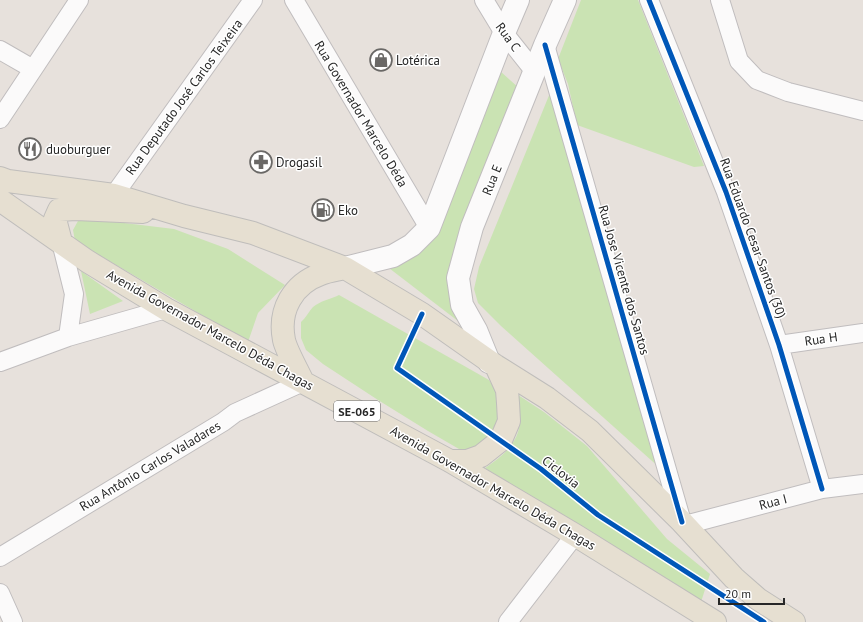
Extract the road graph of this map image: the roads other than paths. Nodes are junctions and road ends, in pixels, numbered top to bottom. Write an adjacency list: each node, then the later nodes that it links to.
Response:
1 (79, 0): 12 (street)
2 (253, 0): 17 (street, Rua Deputado José Carlos Teixeira)
3 (294, 0): 20 (street, Rua Governador Marcelo Déda)
4 (484, 0): 9 (street, Rua C)
5 (518, 0): 9 (street)
6 (565, 0): 10 (street, Rua E)
7 (649, 0): 26 (street, Rua Eduardo Cesar Santos (30))
8 (720, 0): 14 (street)
9 (504, 33): 13 (street, Rua C); 20 (street)
10 (545, 45): 13 (street, Rua E); 33 (street, Rua Jose Vicente dos Santos)
11 (0, 50): 12 (street)
12 (33, 69): 15 (street)
13 (535, 72): 28 (street, Rua E)
14 (863, 111)
15 (0, 119)
16 (0, 178): 17 (main road)
17 (114, 195): 19 (main road)
18 (0, 200): 21 (main road, Avenida Governador Marcelo Déda Chagas / SE-065)
19 (184, 216): 21 (main road); 22 (main road)
20 (429, 228): 22 (street)
21 (61, 242): 23 (main road, Avenida Governador Marcelo Déda Chagas / SE-065); 25 (street)
22 (344, 268): 28 (main road); 29 (main road)
23 (166, 309): 25 (street); 29 (main road, Avenida Governador Marcelo Déda Chagas / SE-065)
24 (863, 333): 26 (street, Rua H)
25 (68, 337): 27 (street)
26 (779, 345): 32 (street, Rua Eduardo Cesar Santos (30))
27 (0, 362)
28 (492, 364): 30 (main road); 33 (main road)
29 (303, 382): 30 (main road, Avenida Governador Marcelo Déda Chagas / SE-065); 35 (street, Rua Antônio Carlos Valadares)
30 (450, 461): 34 (main road, Avenida Governador Marcelo Déda Chagas / SE-065)
31 (863, 484): 32 (street, Rua I)
32 (822, 489): 33 (street, Rua I)
33 (683, 524): 40 (main road)
34 (575, 535): 38 (street); 39 (main road, Avenida Governador Marcelo Déda Chagas / SE-065)
35 (0, 557)
36 (0, 593): 37 (street)
37 (13, 622)
38 (508, 622)
39 (715, 622)
40 (794, 622)

